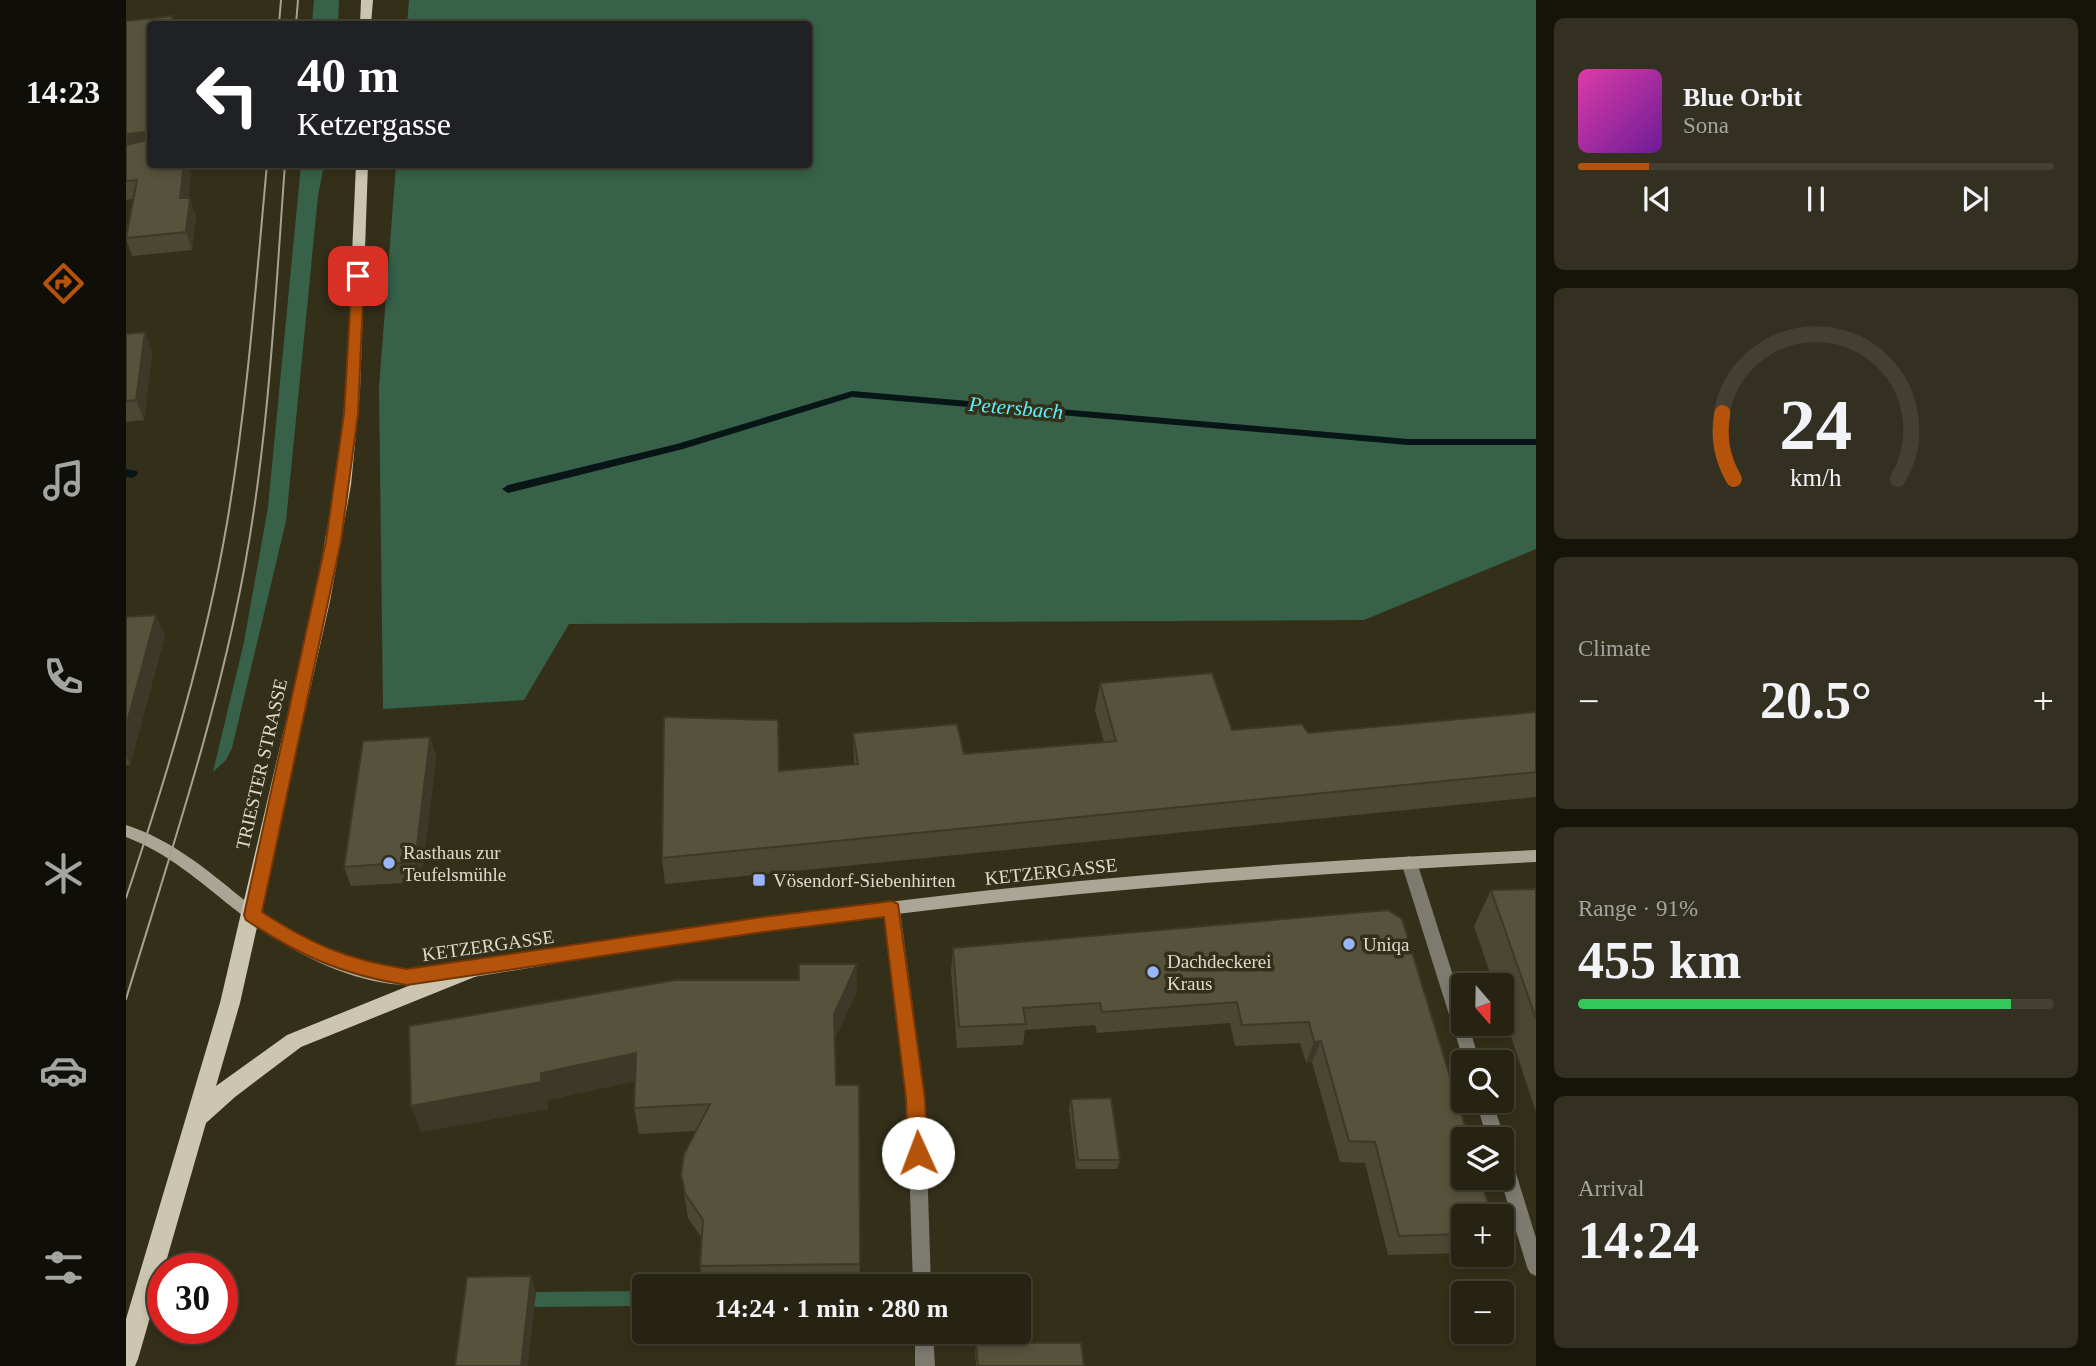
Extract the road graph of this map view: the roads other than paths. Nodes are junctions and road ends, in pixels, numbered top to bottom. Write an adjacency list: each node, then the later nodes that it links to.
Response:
1 (367, 0): 2 (main road)
2 (366, 21)
3 (362, 168): 8 (main road, TRIESTER STRASSE)
4 (126, 831): 8 (main road, KETZERGASSE)
5 (1536, 856): 6 (main road, KETZERGASSE)
6 (1409, 862): 7 (main road, KETZERGASSE); 10 (street)
7 (892, 909): 9 (main road, KETZERGASSE); 14 (street)
8 (253, 915): 9 (main road, KETZERGASSE); 11 (main road, TRIESTER STRASSE)
9 (470, 970): 11 (main road)
10 (1468, 1050)
11 (196, 1119): 16 (main road, TRIESTER STRASSE)
12 (1512, 1190): 13 (street)
13 (1536, 1267)
14 (922, 1274)
15 (924, 1344): 17 (street)
16 (126, 1359)
17 (925, 1366)

